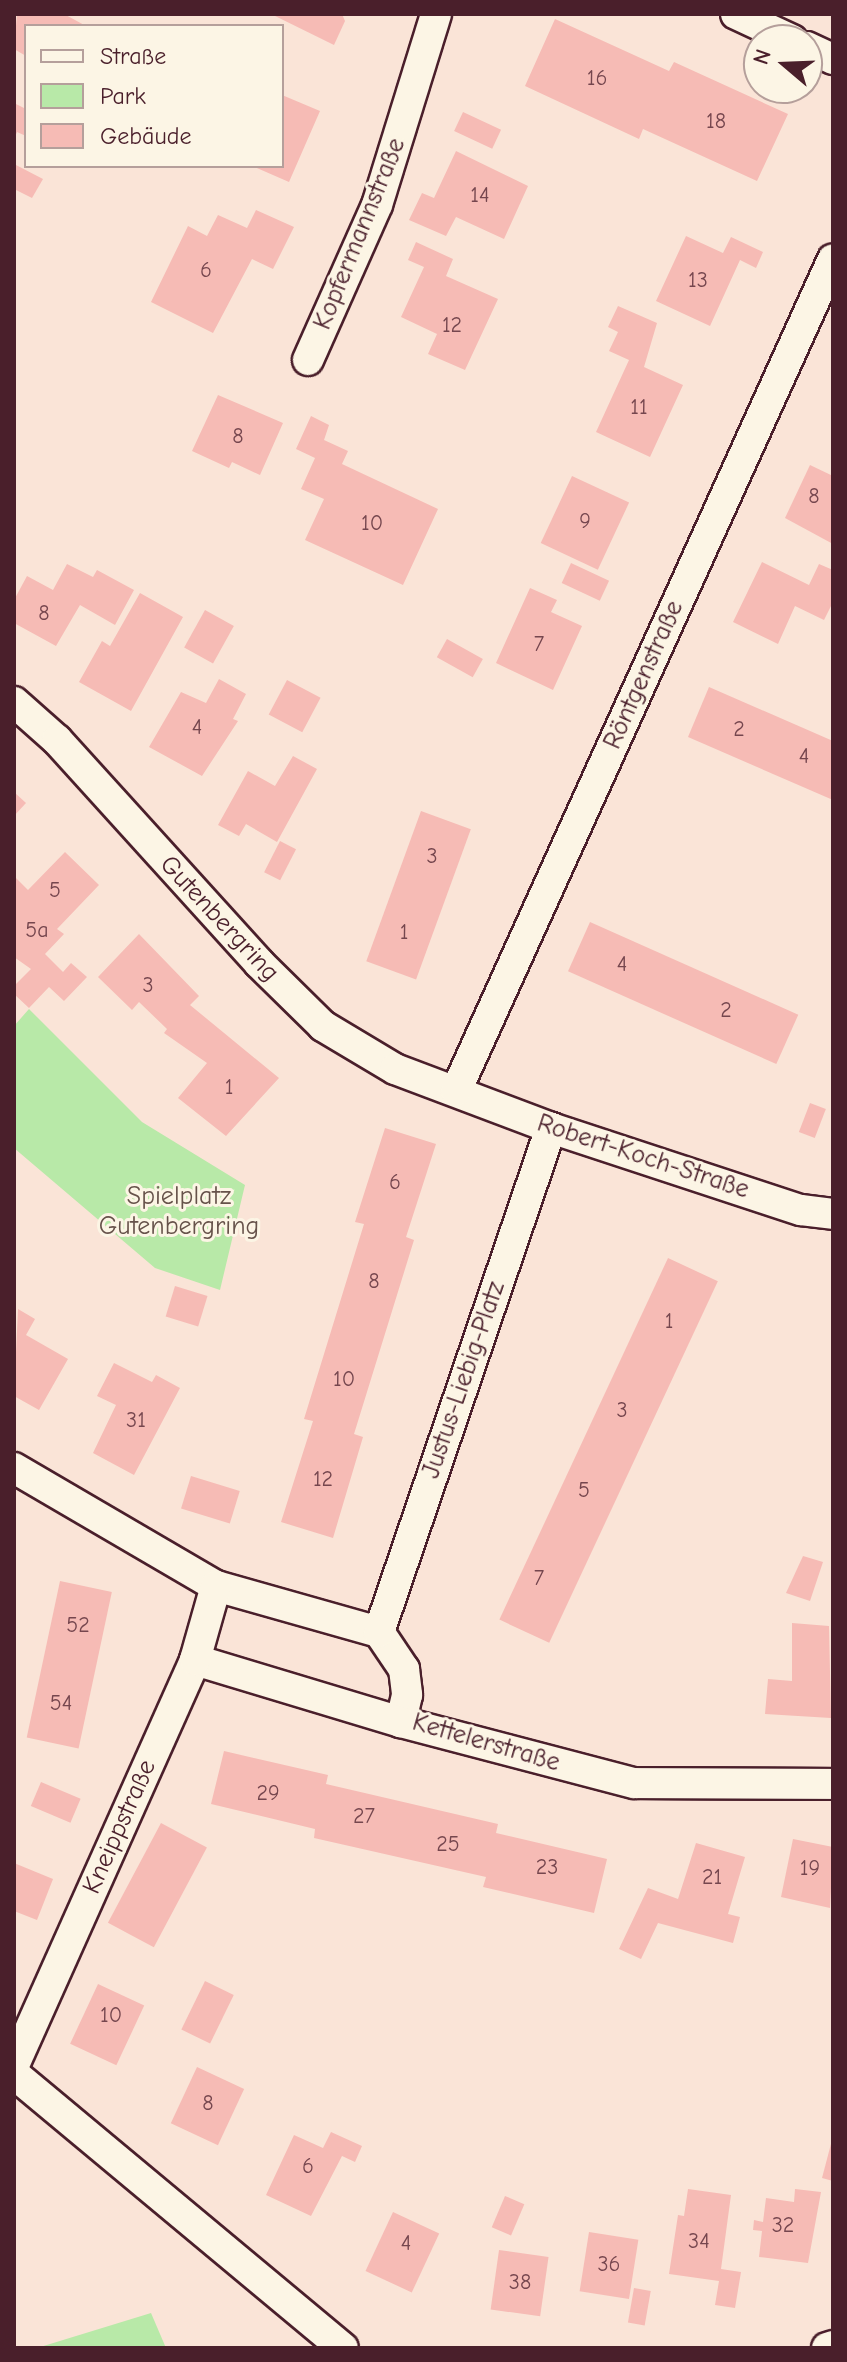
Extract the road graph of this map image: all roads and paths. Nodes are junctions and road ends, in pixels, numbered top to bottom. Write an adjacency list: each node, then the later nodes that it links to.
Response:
1 (436, 14): 5 (street, Kopfermannstraße)
2 (736, 14): 3 (street)
3 (758, 24)
4 (833, 259): 7 (street, Röntgenstraße)
5 (308, 360)
6 (14, 702): 7 (street, Gutenbergring)
7 (456, 1091): 8 (street, Robert-Koch-Straße)
8 (551, 1128): 9 (street, Robert-Koch-Straße); 12 (street, Justus-Liebig-Platz)
9 (833, 1214)
10 (14, 1468): 11 (street)
11 (216, 1586): 12 (street); 13 (street, Kneippstraße)
12 (379, 1632): 14 (street, Kettelerstraße)
13 (195, 1660): 14 (street); 16 (street, Kneippstraße)
14 (401, 1722): 15 (street, Kettelerstraße)
15 (833, 1784)
16 (14, 2065)
17 (14, 2074): 19 (street)
18 (833, 2346): 20 (street)
19 (343, 2348)
20 (827, 2348)

